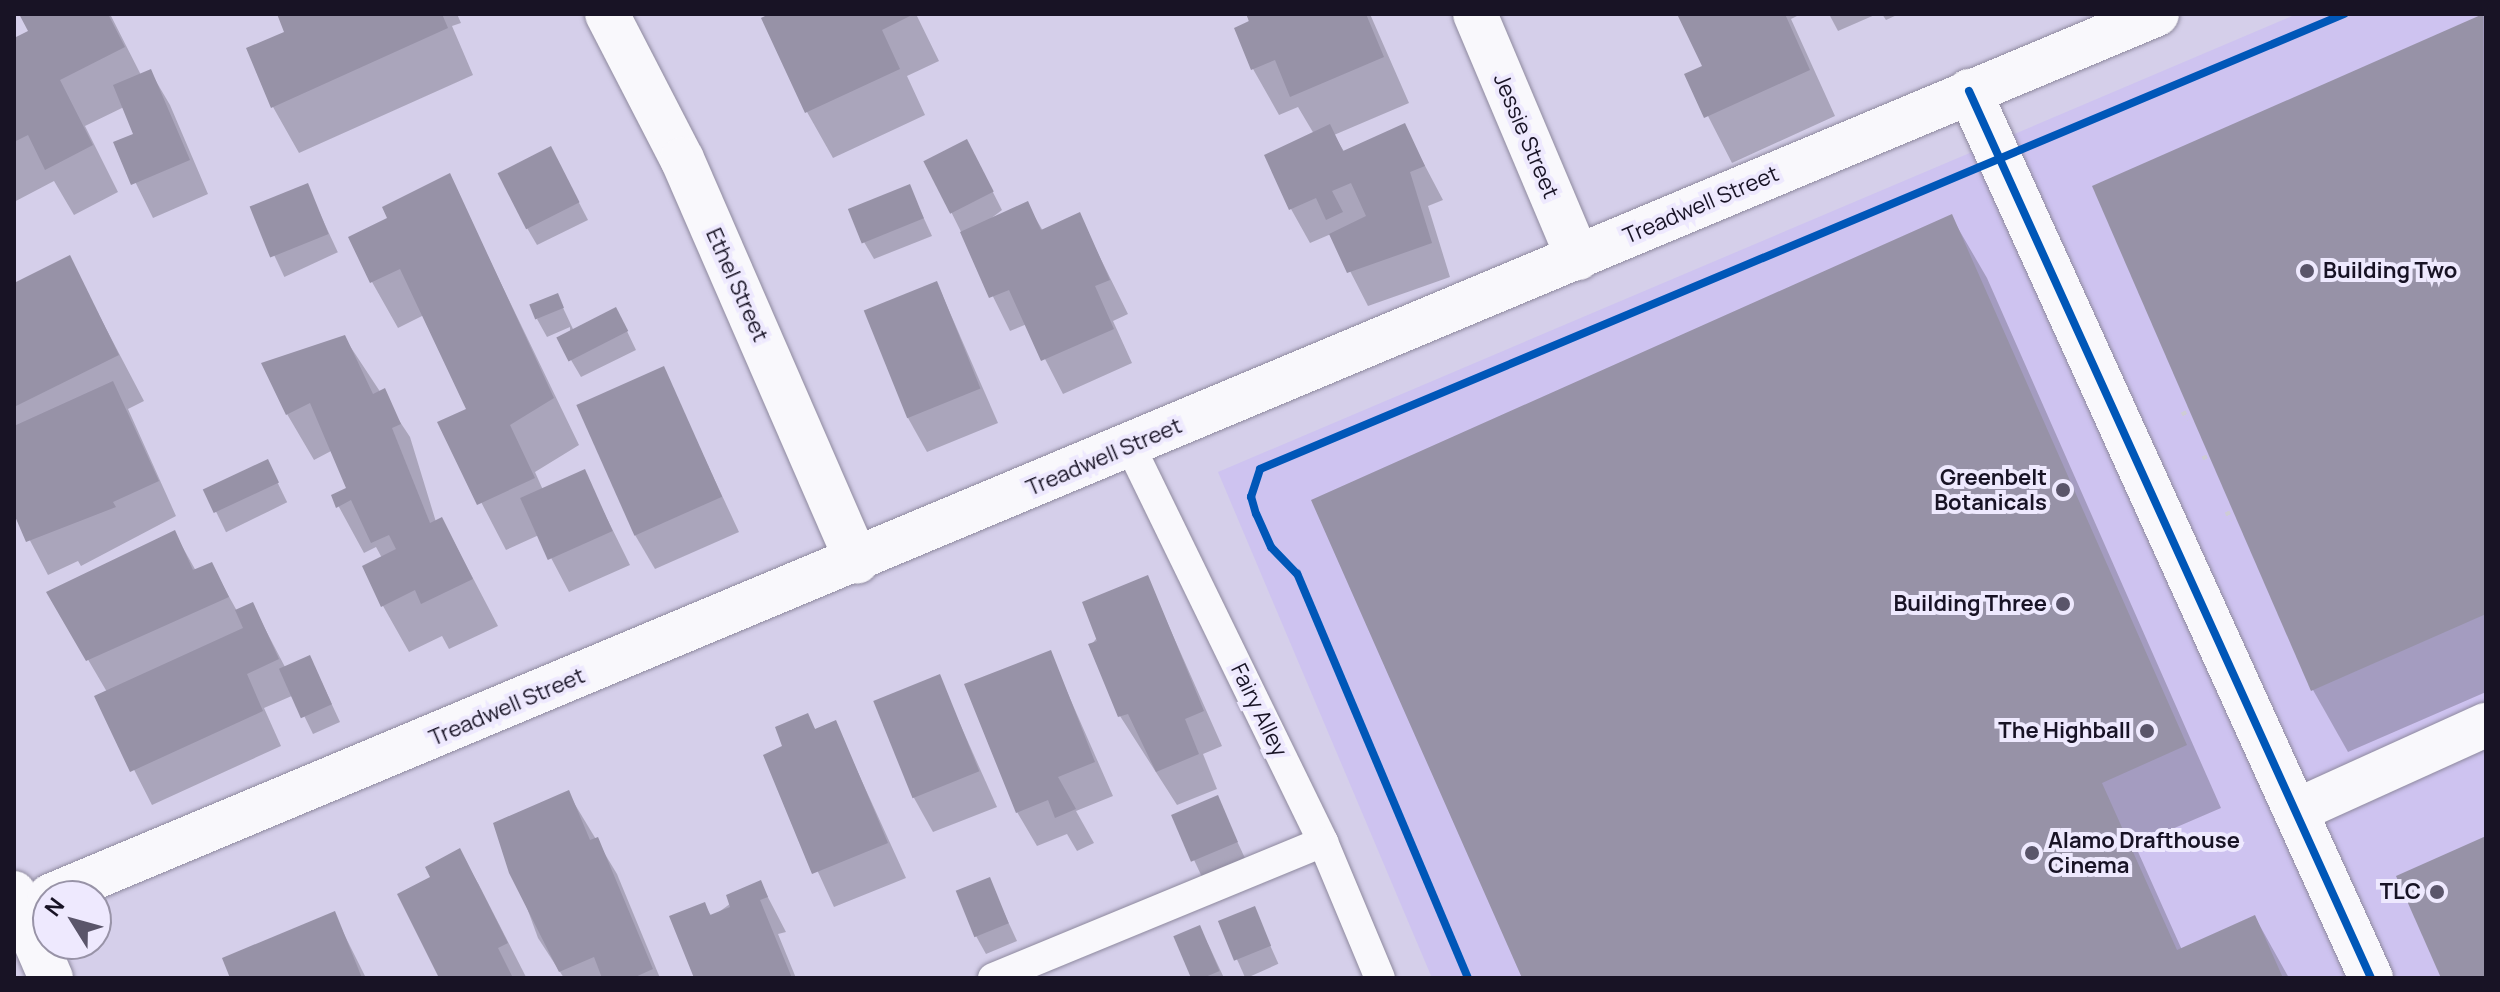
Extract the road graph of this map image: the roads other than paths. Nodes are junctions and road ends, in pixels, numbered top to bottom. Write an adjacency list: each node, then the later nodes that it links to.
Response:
1 (607, 14): 7 (street, Ethel Street)
2 (1475, 14): 5 (street, Jessie Street)
3 (2157, 14): 4 (street, Treadwell Street)
4 (1969, 91): 5 (street, Treadwell Street); 9 (street)
5 (1578, 258): 6 (street, Treadwell Street)
6 (1130, 446): 7 (street, Treadwell Street); 10 (lane, Fairy Alley)
7 (857, 562): 11 (street, Treadwell Street)
8 (2486, 725): 9 (street)
9 (2296, 811): 14 (street)
10 (1323, 842): 12 (lane); 13 (lane, Fairy Alley)
11 (77, 880)
12 (993, 978)
13 (1380, 978)
14 (2371, 978)

